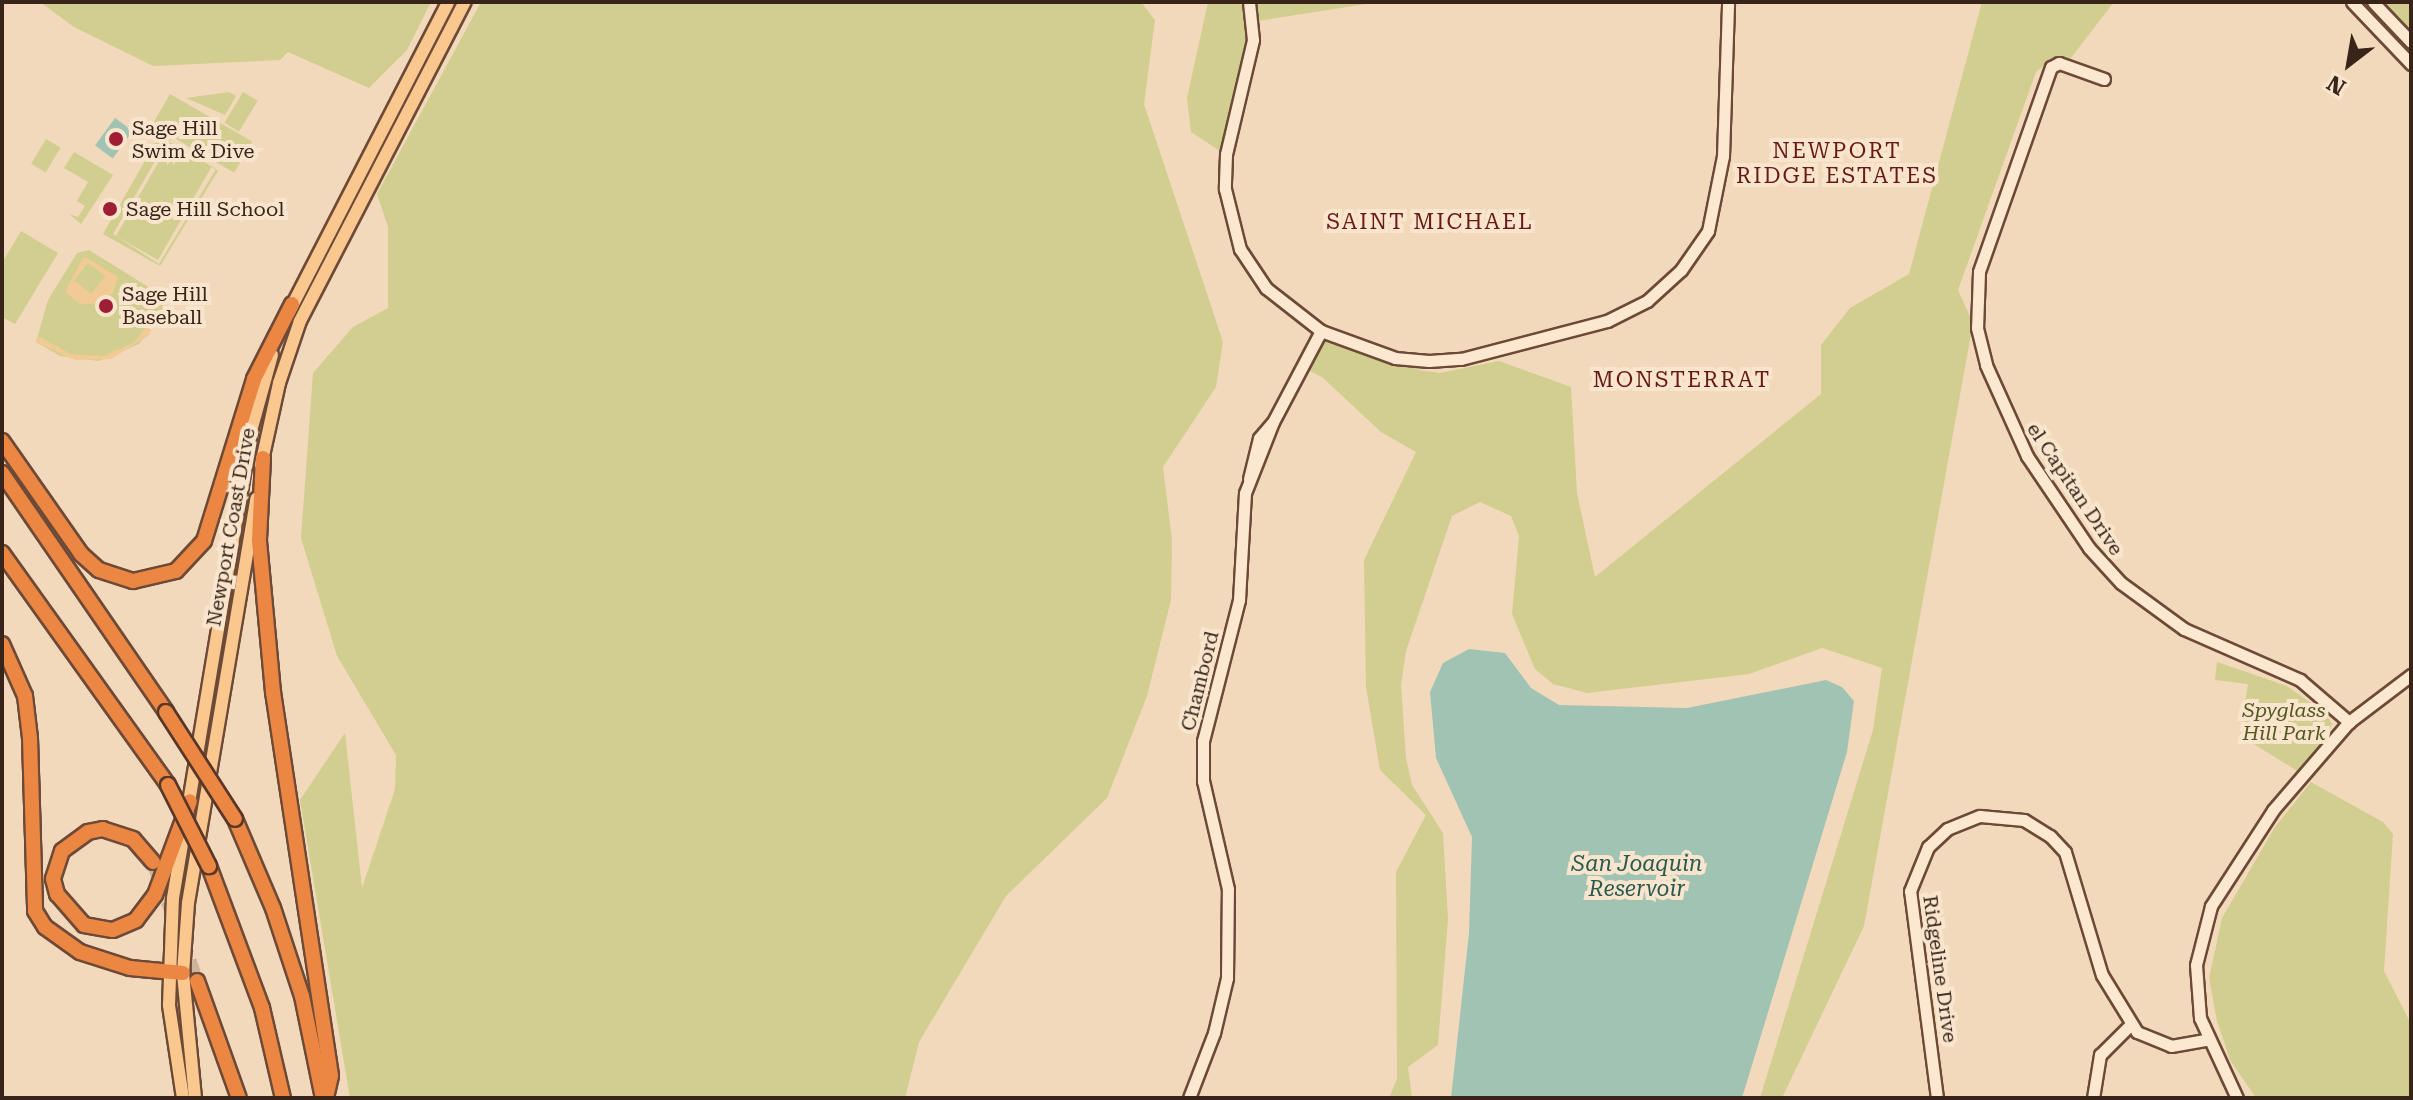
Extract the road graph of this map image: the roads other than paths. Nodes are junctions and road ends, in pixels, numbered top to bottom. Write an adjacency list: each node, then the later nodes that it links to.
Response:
1 (448, 2): 10 (main road, Newport Coast Drive)
2 (465, 2): 13 (main road, Newport Coast Drive)
3 (1249, 2): 11 (street)
4 (1728, 2): 11 (street)
5 (2352, 2): 8 (street)
6 (2373, 2): 7 (street)
7 (2411, 42)
8 (2411, 64)
9 (2104, 79): 18 (street, el Capitan Drive)
10 (292, 304): 12 (highway); 19 (main road, Newport Coast Drive)
11 (1321, 331): 30 (street, Chambord)
12 (2, 441)
13 (263, 458): 21 (main road, Newport Coast Drive); 29 (highway)
14 (2, 473): 29 (highway, bridge)
15 (2, 553): 28 (highway, bridge)
16 (2, 644): 21 (highway)
17 (2411, 675): 18 (street)
18 (2349, 722): 24 (street)
19 (190, 801): 20 (highway); 21 (main road, Newport Coast Drive)
20 (153, 862)
21 (175, 972): 25 (main road, Newport Coast Drive); 26 (main road, Newport Coast Drive)
22 (197, 981): 27 (highway)
23 (2130, 1025): 24 (street); 31 (street, Ridgeline Drive); 32 (street)
24 (2206, 1040): 33 (street)
25 (183, 1098)
26 (195, 1098)
27 (239, 1098)
28 (283, 1098)
29 (325, 1098)
30 (1189, 1098)
31 (1937, 1098)
32 (2093, 1098)
33 (2237, 1098)

